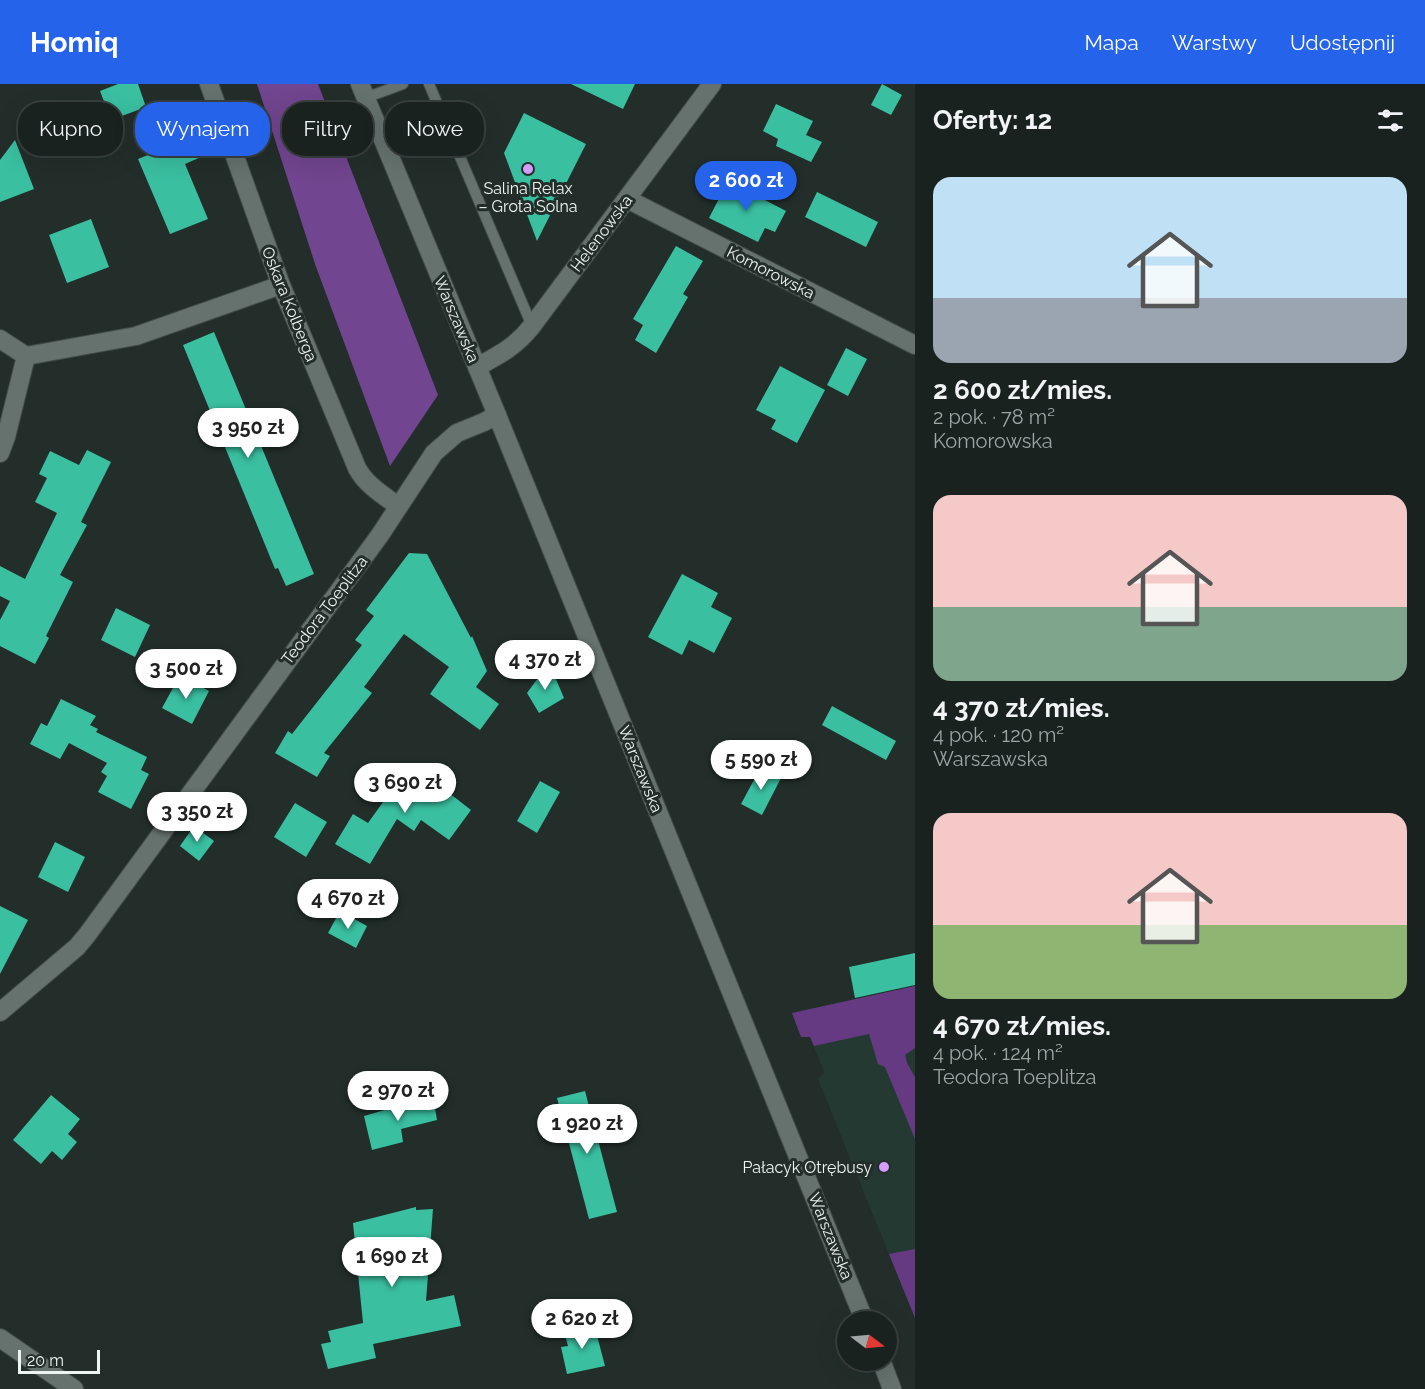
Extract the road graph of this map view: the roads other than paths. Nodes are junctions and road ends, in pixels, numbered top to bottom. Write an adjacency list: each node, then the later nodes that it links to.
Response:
1 (210, 84): 7 (street, Oskara Kolberga)
2 (403, 84): 5 (lane)
3 (429, 84): 8 (lane)
4 (712, 84): 6 (street, Helenowska)
5 (363, 91): 12 (street, Warszawska)
6 (627, 199): 8 (street, Helenowska); 10 (street, Komorowska)
7 (281, 285): 11 (street); 15 (street, Oskara Kolberga)
8 (532, 326): 12 (street, Helenowska)
9 (0, 339): 11 (street)
10 (915, 345)
11 (26, 356): 14 (street)
12 (477, 367): 13 (street, Warszawska)
13 (497, 415): 15 (street, Teodora Toeplitza); 17 (street, Warszawska)
14 (0, 453)
15 (398, 506): 16 (street, Teodora Toeplitza)
16 (0, 1012)
17 (862, 1311)
18 (0, 1338): 20 (street)
19 (885, 1371): 21 (street)
20 (74, 1389)
21 (892, 1389)

